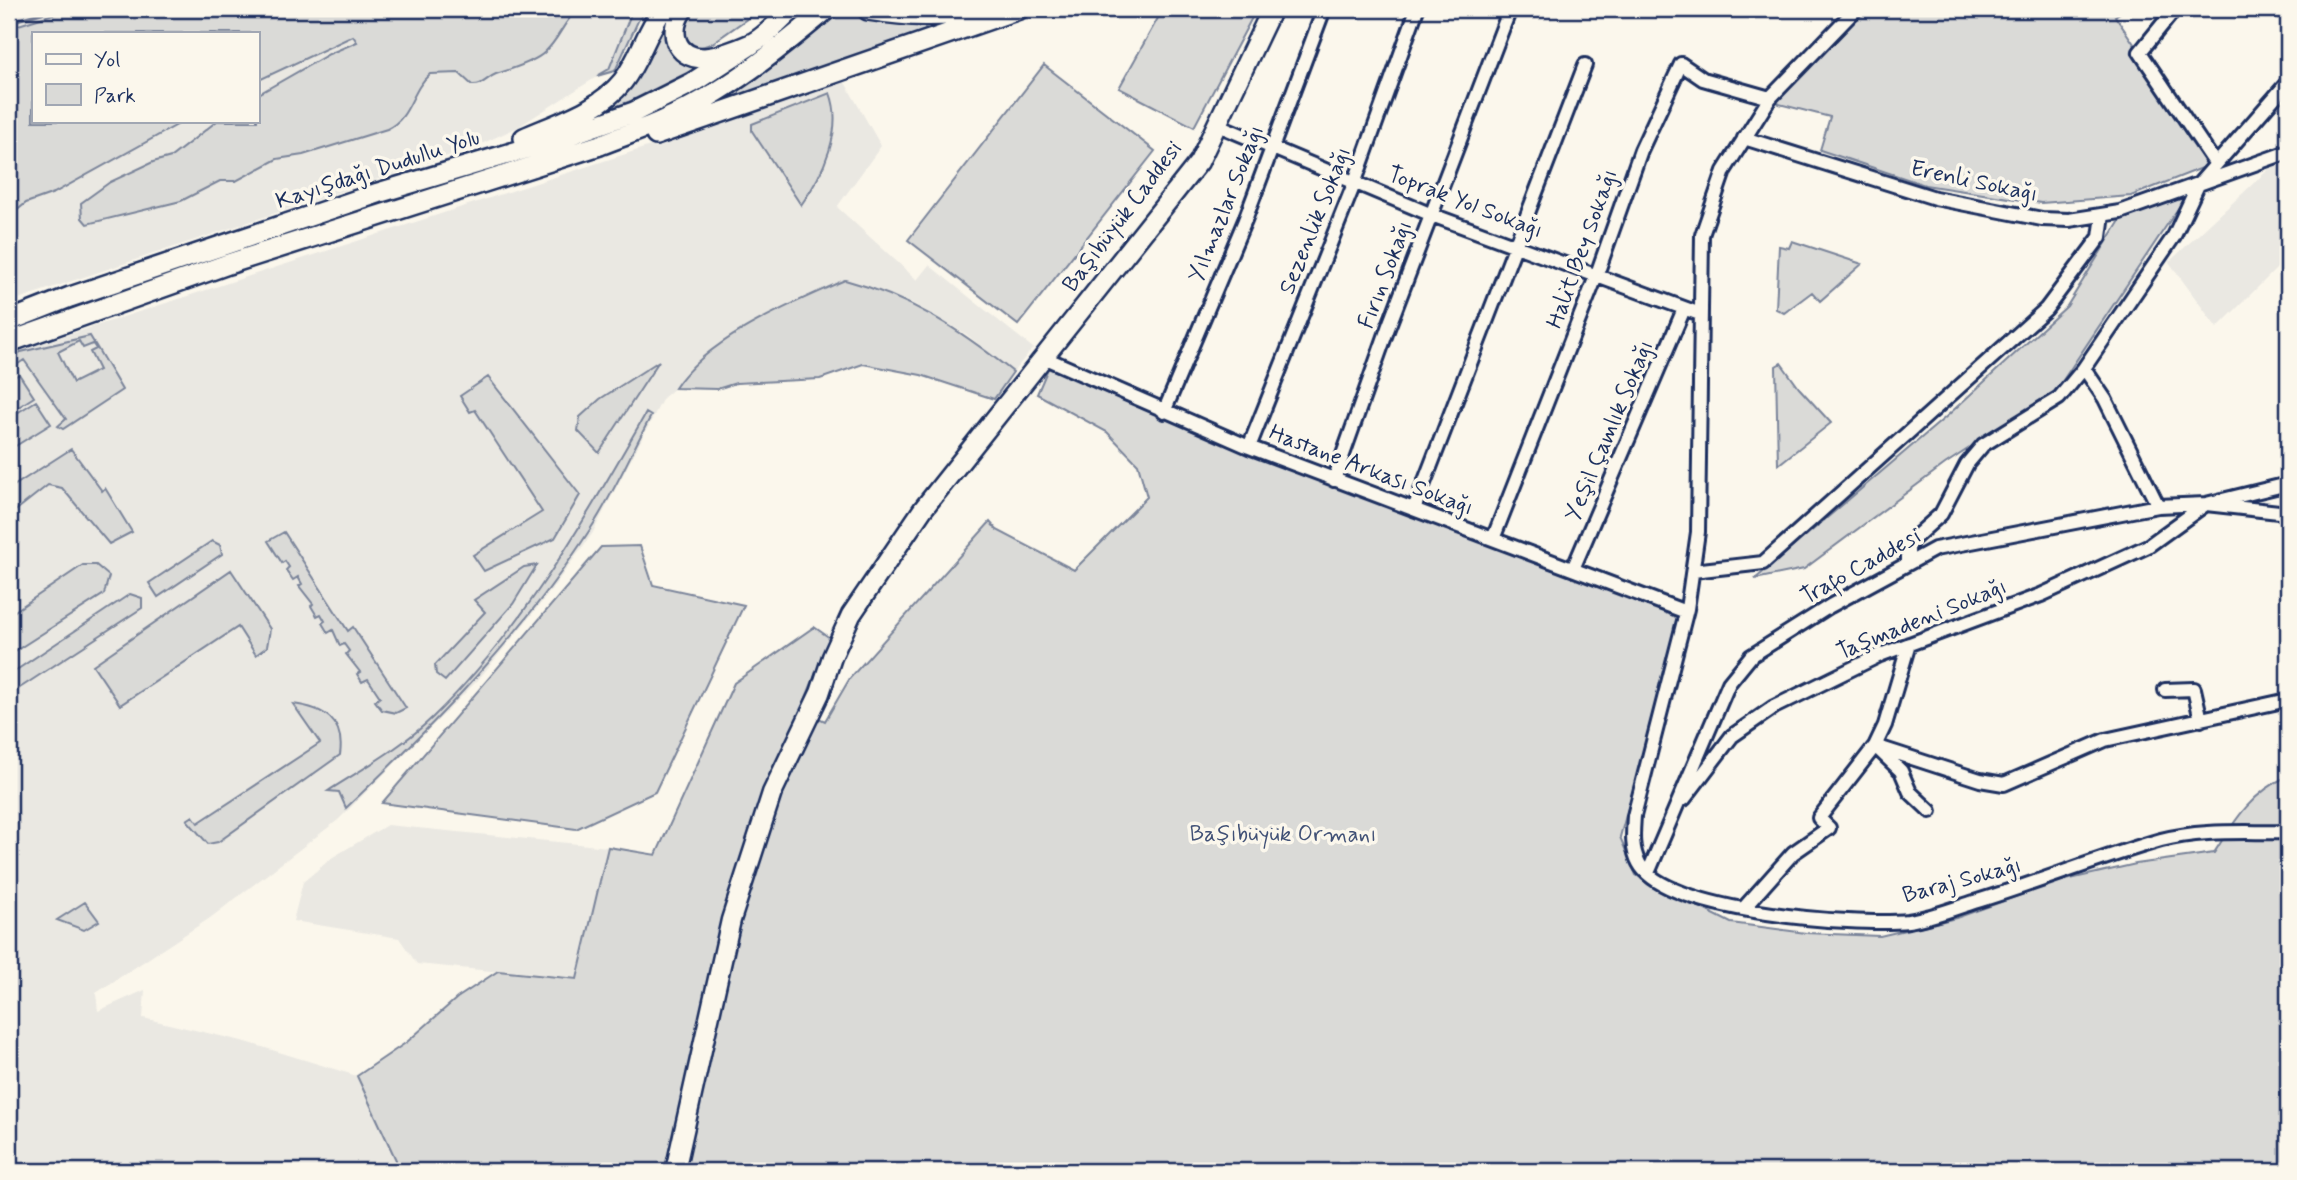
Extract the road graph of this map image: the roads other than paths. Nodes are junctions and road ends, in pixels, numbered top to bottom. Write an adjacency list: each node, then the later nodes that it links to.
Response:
1 (663, 9): 23 (main road)
2 (683, 9): 14 (main road)
3 (793, 9): 14 (main road, Kayışdağı Dudullu Yolu)
4 (827, 9): 24 (main road, Kayışdağı Dudullu Yolu)
5 (981, 9): 13 (main road)
6 (1019, 9): 24 (main road)
7 (1272, 9): 18 (main road, Başıbüyük Caddesi)
8 (1324, 9): 20 (street, Yılmazlar Sokağı)
9 (1417, 9): 25 (street, Sezenlik Sokağı)
10 (1510, 9): 27 (street, Fırın Sokağı)
11 (1856, 9): 17 (street)
12 (2175, 9): 22 (street)
13 (868, 10)
14 (752, 44): 23 (main road, Kayışdağı Dudullu Yolu)
15 (1585, 65): 29 (street)
16 (2288, 82): 22 (street)
17 (1770, 98): 19 (street); 30 (street, Halit Bey Sokağı)
18 (1218, 125): 20 (street, Toprak Yol Sokağı); 37 (main road, Başıbüyük Caddesi)
19 (1744, 138): 28 (street, Erenli Sokağı); 34 (street)
20 (1273, 148): 25 (street, Toprak Yol Sokağı); 39 (street, Yılmazlar Sokağı)
21 (2288, 152): 26 (street, Erenli Sokağı)
22 (2215, 163): 26 (street)
23 (442, 174): 31 (main road, Kayışdağı Dudullu Yolu)
24 (507, 175): 36 (main road, Kayışdağı Dudullu Yolu)
25 (1354, 184): 27 (street, Toprak Yol Sokağı); 40 (street, Sezenlik Sokağı)
26 (2198, 185): 28 (street, Erenli Sokağı); 38 (street)
27 (1432, 215): 29 (street, Toprak Yol Sokağı); 41 (street, Fırın Sokağı)
28 (2103, 215): 50 (street)
29 (1515, 245): 30 (street, Toprak Yol Sokağı); 45 (street)
30 (1597, 274): 32 (street, Toprak Yol Sokağı); 47 (street, Halit Bey Sokağı)
31 (70, 297): 33 (main road); 35 (main road, Kayışdağı Dudullu Yolu)
32 (1684, 309): 34 (street, Toprak Yol Sokağı); 49 (street, Yeşil Çamlık Sokağı)
33 (9, 313)
34 (1700, 314): 50 (street)
35 (9, 321)
36 (9, 342)
37 (1040, 364): 39 (street, Hastane Arkası Sokağı); 62 (main road, Başıbüyük Caddesi)
38 (2084, 368): 44 (street); 48 (street)
39 (1164, 412): 40 (street, Hastane Arkası Sokağı)
40 (1249, 447): 41 (street, Hastane Arkası Sokağı)
41 (1334, 480): 45 (street, Hastane Arkası Sokağı)
42 (2288, 484): 43 (street, Trafo Caddesi)
43 (2207, 504): 44 (street, Trafo Caddesi); 46 (street); 52 (street, Taşmadeni Sokağı)
44 (2158, 506): 48 (street, Trafo Caddesi)
45 (1414, 509): 47 (street, Hastane Arkası Sokağı)
46 (2288, 513)
47 (1493, 539): 49 (street, Hastane Arkası Sokağı)
48 (1908, 561): 57 (street, Trafo Caddesi)
49 (1573, 569): 51 (street, Hastane Arkası Sokağı)
50 (1693, 571): 51 (street)
51 (1686, 612): 60 (street)
52 (1909, 645): 56 (street); 57 (street, Taşmadeni Sokağı)
53 (2165, 690): 55 (street)
54 (2288, 700): 55 (street)
55 (2201, 720): 56 (street)
56 (1875, 746): 58 (street); 61 (street)
57 (1678, 806): 60 (street)
58 (1930, 811)
59 (2288, 832): 61 (street, Baraj Sokağı)
60 (1648, 873): 61 (street, Baraj Sokağı)
61 (1743, 909)
62 (675, 1171)

